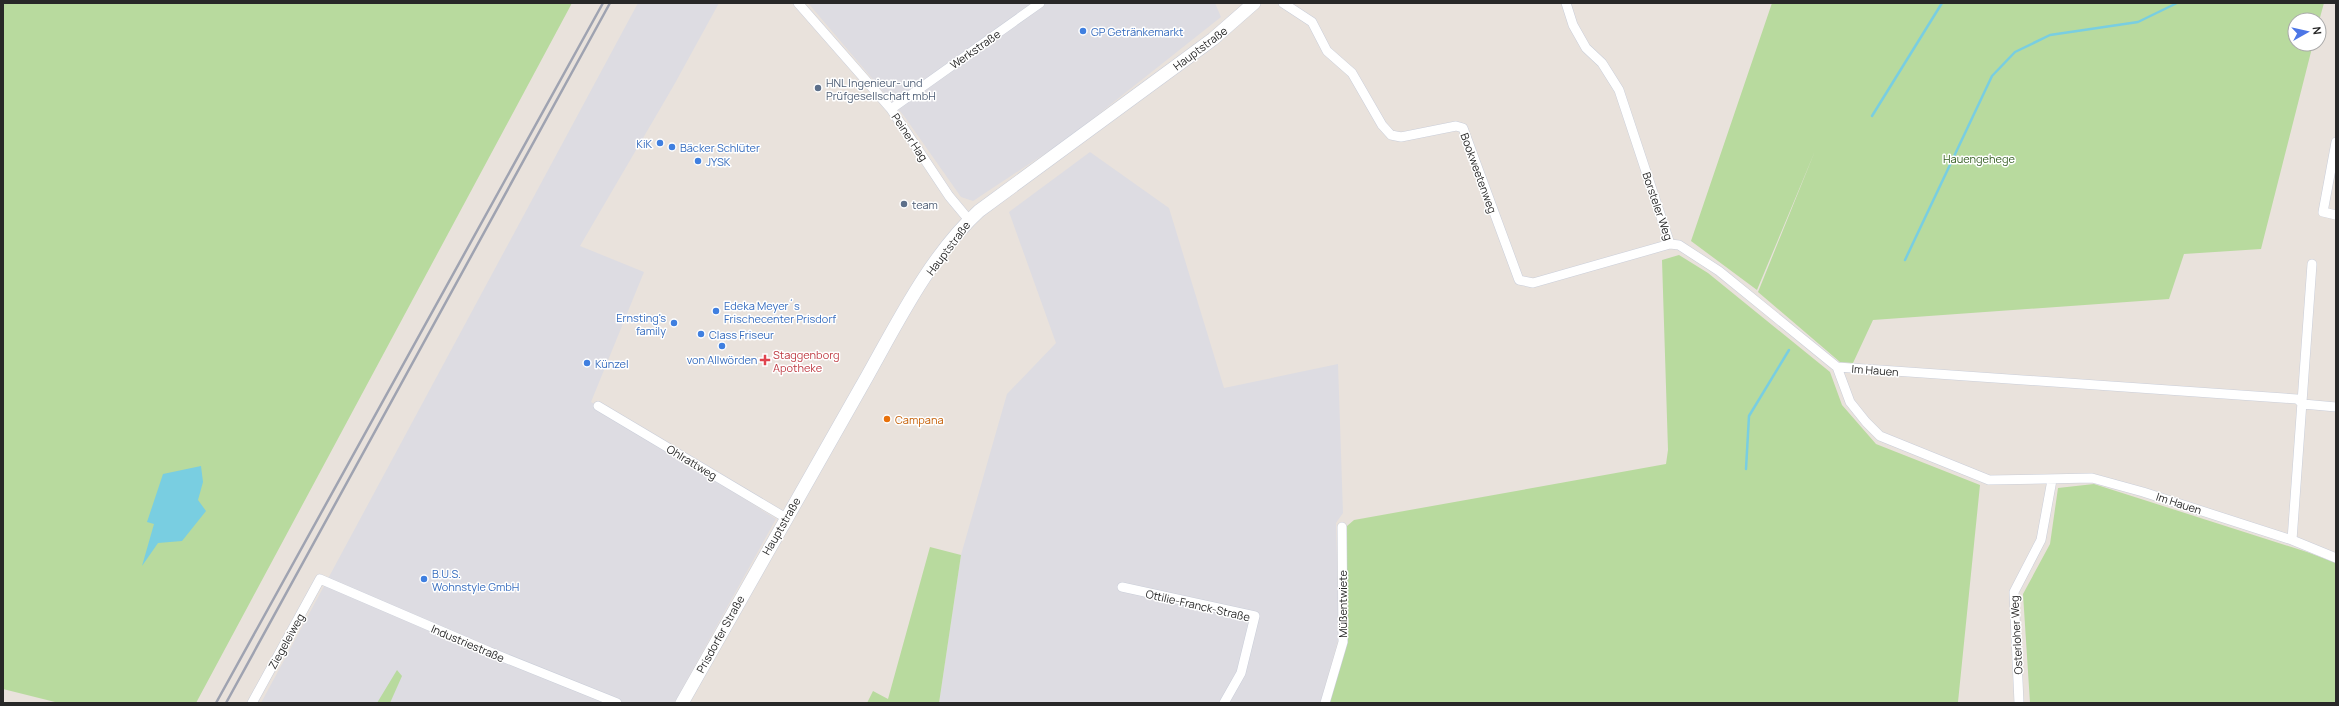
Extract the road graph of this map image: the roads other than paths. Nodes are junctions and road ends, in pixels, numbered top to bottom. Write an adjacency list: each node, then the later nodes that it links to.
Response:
1 (798, 3): 6 (street, Peiner Hag)
2 (1040, 3): 6 (street, Werkstraße)
3 (1254, 3): 9 (main road, Hauptstraße)
4 (1283, 3): 10 (street, Bookweetenweg)
5 (1566, 3): 10 (street, Borsteler Weg)
6 (891, 109): 9 (street, Peiner Hag)
7 (2336, 142): 8 (street)
8 (2336, 215)
9 (969, 220): 17 (main road, Hauptstraße)
10 (1670, 244): 12 (street, Borsteler Weg)
11 (2312, 264): 13 (street)
12 (1837, 367): 13 (street, Im Hauen); 16 (street, Im Hauen)
13 (2303, 404): 15 (street, Im Hauen); 19 (street)
14 (598, 406): 17 (street, Ohlrattweg)
15 (2336, 407)
16 (2052, 480): 19 (street, Im Hauen); 29 (street, Osterloher Weg)
17 (786, 518): 21 (main road, Hauptstraße)
18 (1342, 527): 28 (street, Müßentwiete)
19 (2292, 540): 20 (street, Im Hauen)
20 (2336, 558)
21 (758, 566): 26 (main road, Prisdorfer Straße)
22 (320, 579): 24 (street, Ziegeleiweg); 25 (street, Industriestraße)
23 (1122, 587): 27 (street, Ottilie-Franck-Straße)
24 (252, 703)
25 (617, 703)
26 (682, 703)
27 (1224, 703)
28 (1325, 703)
29 (2019, 703)

